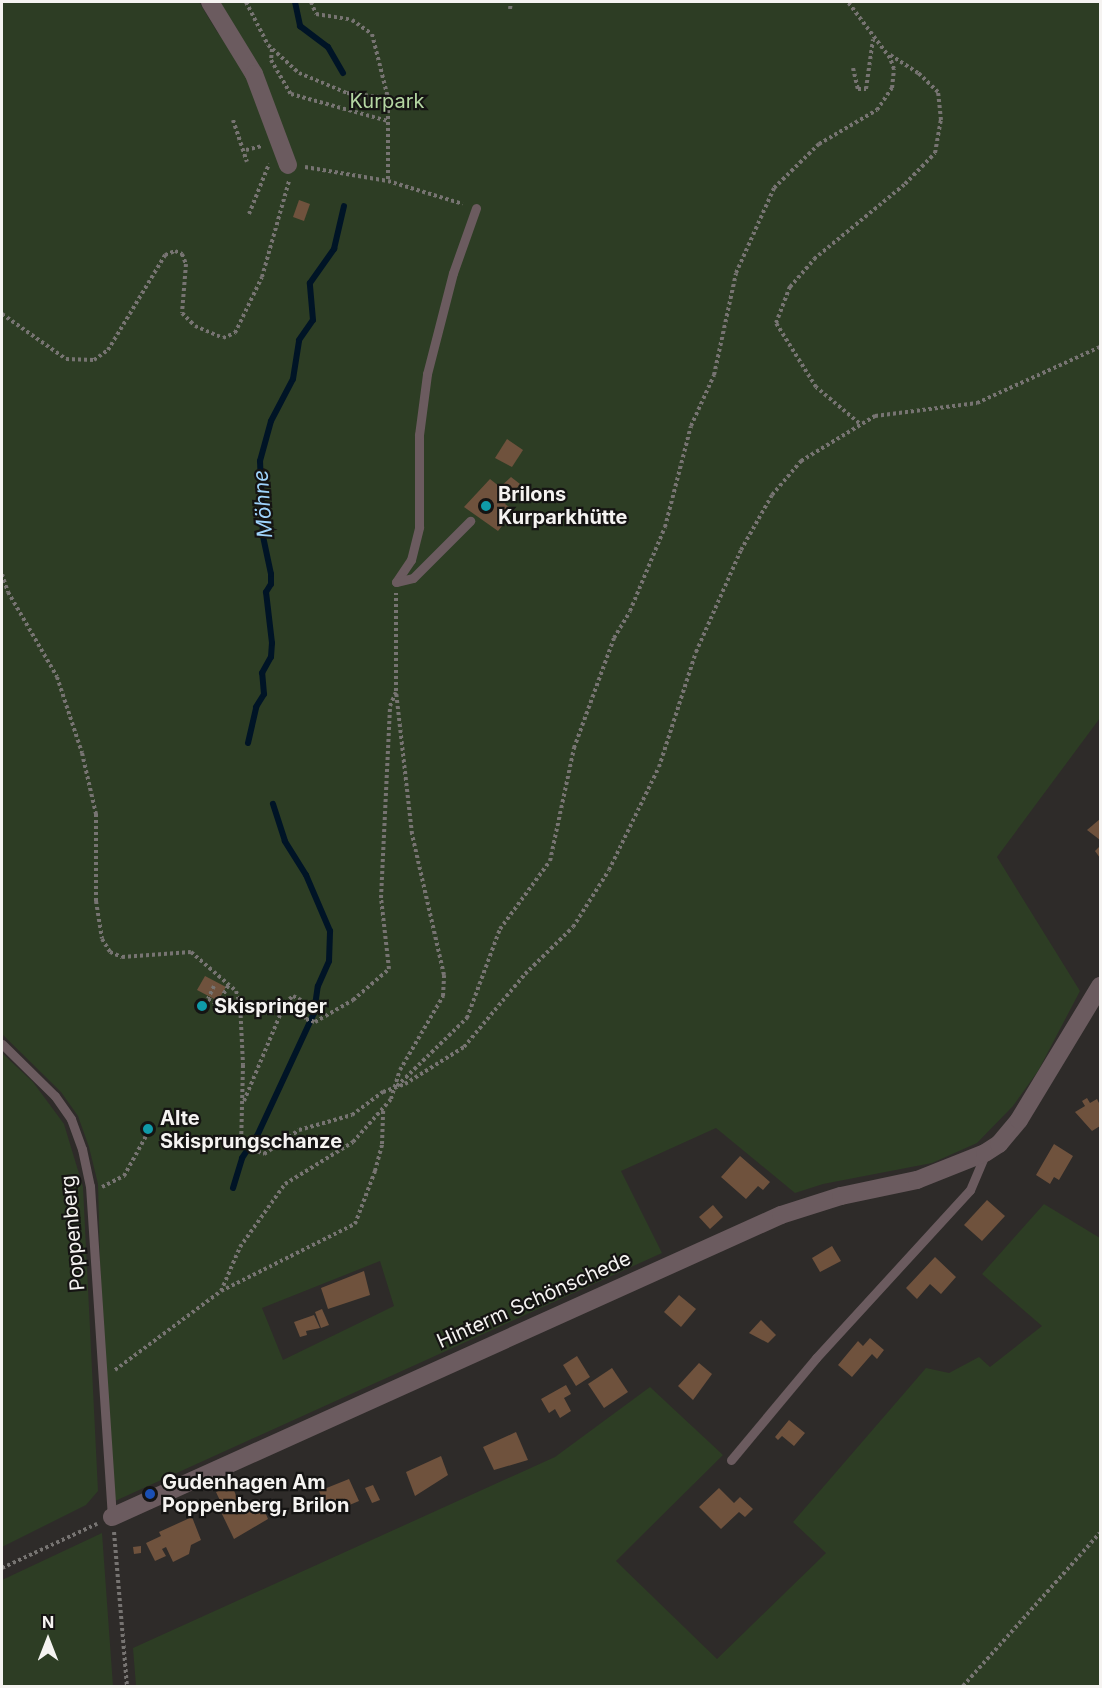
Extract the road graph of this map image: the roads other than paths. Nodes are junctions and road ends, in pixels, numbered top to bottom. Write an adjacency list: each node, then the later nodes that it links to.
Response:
1 (210, 2): 2 (street)
2 (280, 161)
3 (476, 208): 4 (lane)
4 (470, 521)
5 (1101, 986): 7 (street, Hinterm Schönschede)
6 (2, 1044): 9 (lane, Poppenberg)
7 (985, 1153): 8 (lane, Hinterm Schönschede); 9 (street, Hinterm Schönschede)
8 (731, 1460)
9 (112, 1517)

